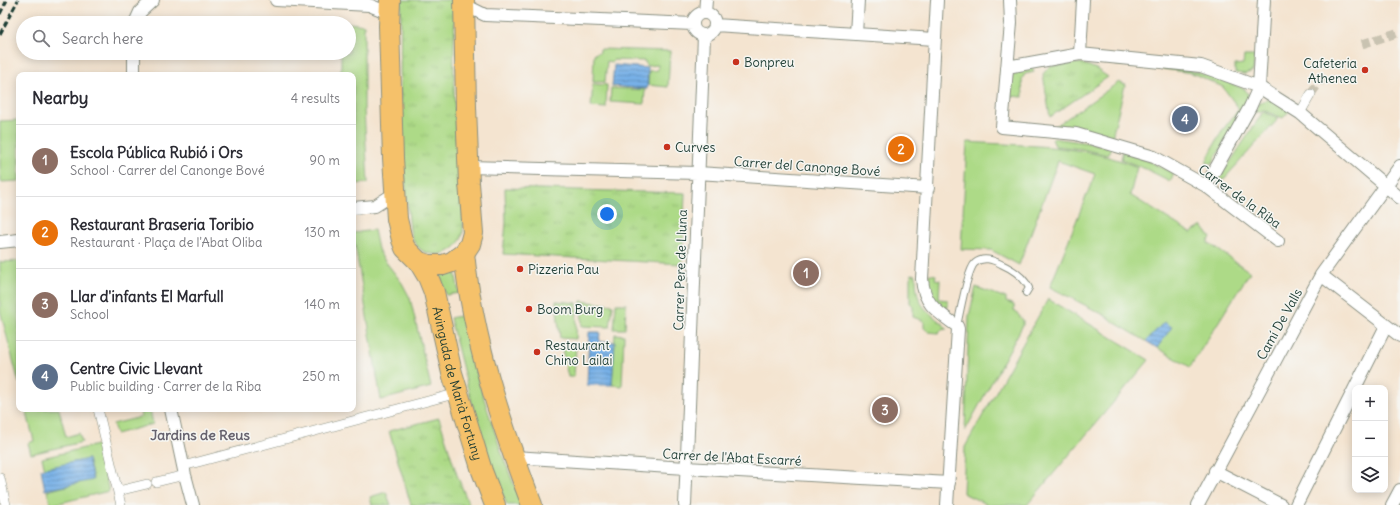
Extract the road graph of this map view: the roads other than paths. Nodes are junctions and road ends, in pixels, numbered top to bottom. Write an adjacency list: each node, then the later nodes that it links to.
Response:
1 (153, 0): 13 (street)
2 (276, 0): 9 (street)
3 (706, 0): 11 (street)
4 (858, 0): 16 (street)
5 (937, 0): 18 (street)
6 (1010, 0): 21 (street)
7 (1083, 0): 19 (street)
8 (1264, 0): 23 (street)
9 (381, 5): 32 (main road, Avinguda de Marià Fortuny)
10 (464, 10): 12 (street); 12 (street); 27 (main road)
11 (705, 14): 14 (street); 15 (street)
12 (485, 15): 14 (street)
13 (138, 16)
14 (693, 24): 17 (street)
15 (715, 25): 16 (street); 17 (street)
16 (856, 34): 18 (street)
17 (704, 36): 28 (street, Carrer Pere de Lluna)
18 (935, 39): 31 (street)
19 (1080, 54): 21 (street); 23 (street)
20 (134, 60): 22 (street)
21 (1007, 67): 30 (street, Carrer de la Riba)
22 (134, 72)
23 (1259, 86): 25 (street); 30 (street)
24 (1311, 94): 25 (street)
25 (1300, 113): 29 (street)
26 (1400, 166): 29 (street, Camí De Valls)
27 (468, 167): 28 (street, Carrer del Canonge Bové); 40 (main road)
28 (698, 173): 31 (street, Carrer del Canonge Bové); 51 (street, Carrer Pere de Lluna)
29 (1385, 185): 33 (street); 42 (street, Camí De Valls)
30 (1206, 186): 38 (street, Carrer de la Riba)
31 (928, 188): 45 (street)
32 (395, 194): 34 (street); 36 (main road, Avinguda de Marià Fortuny)
33 (1400, 198)
34 (375, 206): 35 (street); 36 (street)
35 (356, 208)
36 (397, 219): 41 (main road, Avinguda de Marià Fortuny)
37 (16, 240): 39 (street)
38 (1278, 241)
39 (0, 242)
40 (464, 253): 41 (main road); 50 (main road)
41 (419, 262): 47 (main road, Avinguda de Marià Fortuny)
42 (1321, 275): 44 (street); 53 (street, Camí De Valls)
43 (1026, 293): 45 (lane)
44 (1386, 326): 46 (street); 67 (street)
45 (957, 328): 55 (street)
46 (1400, 336)
47 (458, 393): 52 (street); 61 (main road, Avinguda de Marià Fortuny)
48 (99, 412): 57 (street)
49 (172, 412): 52 (street)
50 (514, 457): 51 (street, Carrer de l'Abat Escarré); 62 (main road)
51 (686, 468): 55 (street, Carrer de l'Abat Escarré); 63 (street, Carrer Pere de Lluna)
52 (184, 470): 57 (street); 60 (street)
53 (1215, 471): 65 (street, Camí De Valls); 66 (street)
54 (0, 478): 58 (street)
55 (949, 483): 64 (street)
56 (1400, 490): 68 (street)
57 (118, 491): 59 (street)
58 (6, 505)
59 (121, 505)
60 (193, 505)
61 (495, 505)
62 (532, 505)
63 (685, 505)
64 (947, 505)
65 (1198, 505)
66 (1281, 505)
67 (1296, 505)
68 (1392, 505)

